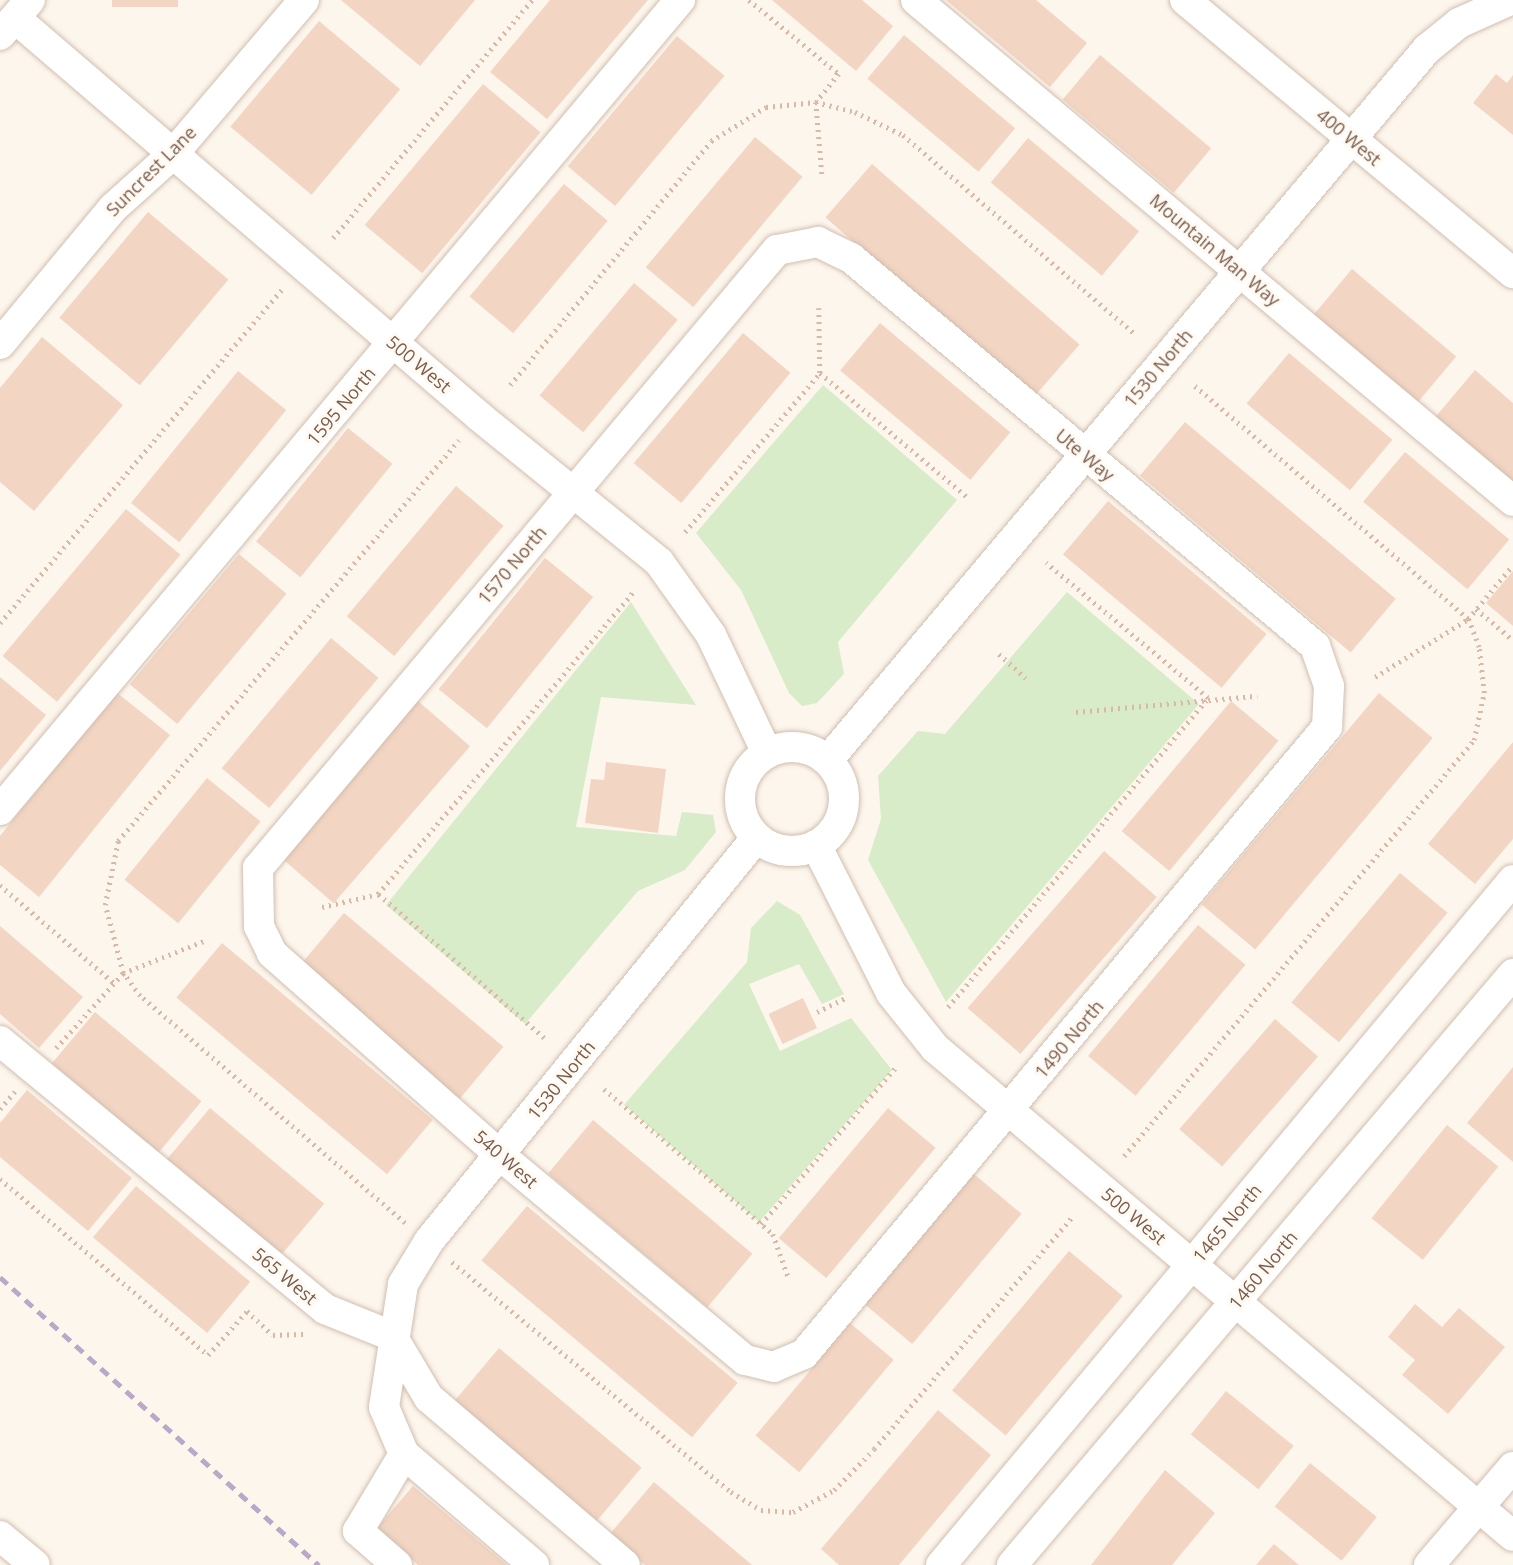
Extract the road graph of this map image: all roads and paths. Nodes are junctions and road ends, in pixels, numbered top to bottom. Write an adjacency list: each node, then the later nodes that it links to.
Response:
1 (304, 0): 10 (street, Suncrest Lane)
2 (532, 0): 12 (path)
3 (680, 0): 18 (street, 1595 North)
4 (749, 0): 11 (path)
5 (916, 0): 14 (street, Mountain Man Way)
6 (1185, 0): 9 (street, 400 West)
7 (1510, 0): 9 (street, 1530 North)
8 (15, 18): 10 (street, 500 West)
9 (1351, 139): 14 (street, 1530 North); 15 (street, 400 West)
10 (173, 153): 18 (street, 500 West); 19 (street, Suncrest Lane)
11 (822, 174)
12 (332, 238)
13 (818, 242): 21 (street, Ute Way); 22 (street, 1570 North)
14 (1240, 271): 21 (street, 1530 North); 24 (street, Mountain Man Way)
15 (1513, 273)
16 (281, 290): 30 (path)
17 (819, 308): 20 (path)
18 (394, 343): 22 (street, 500 West); 41 (street, 1595 North)
19 (0, 344)
20 (820, 373): 23 (path); 25 (path)
21 (1085, 455): 35 (street, Ute Way); 40 (street, 1530 North)
22 (573, 491): 39 (street, 500 West); 48 (street, 1570 North)
23 (967, 497)
24 (1513, 501)
25 (685, 533)
26 (1046, 563): 37 (path)
27 (1513, 565): 29 (path)
28 (635, 590): 46 (path)
29 (1476, 609): 31 (path); 33 (path)
30 (0, 623)
31 (1513, 640)
32 (999, 654): 34 (path)
33 (1375, 677)
34 (1026, 678)
35 (1329, 686): 62 (street, 1490 North)
36 (1257, 696): 37 (path)
37 (1208, 698): 38 (path); 53 (path)
38 (1076, 712)
39 (767, 753): 40 (street); 42 (street)
40 (828, 760): 43 (street)
41 (0, 810)
42 (757, 837): 43 (street); 63 (street, 1530 North)
43 (816, 845): 62 (street, 500 West)
44 (1513, 880): 68 (street, 1465 North)
45 (0, 885): 51 (path)
46 (378, 894): 47 (path); 55 (path)
47 (322, 907)
48 (258, 926): 63 (street, 540 West)
49 (204, 941): 51 (path)
50 (1513, 974): 70 (street, 1460 North)
51 (114, 983): 57 (path)
52 (848, 997): 54 (path)
53 (948, 1007)
54 (817, 1012)
55 (544, 1038)
56 (0, 1041): 72 (street, 565 West)
57 (54, 1052)
58 (897, 1066): 67 (path)
59 (22, 1083): 61 (path)
60 (604, 1089): 67 (path)
61 (0, 1109)
62 (1009, 1111): 68 (street, 500 West); 73 (street, 1490 North)
63 (500, 1155): 72 (street, 1530 North); 73 (street, 540 West)
64 (0, 1179): 71 (path)
65 (393, 1213): 66 (path)
66 (407, 1224)
67 (761, 1224): 69 (path)
68 (1192, 1265): 70 (street, 500 West); 83 (street, 1465 North)
69 (789, 1279)
70 (1236, 1302): 76 (street, 500 West); 84 (street, 1460 North)
71 (312, 1334)
72 (392, 1336): 74 (street, 1530 North); 82 (street)
73 (774, 1367)
74 (404, 1454): 80 (street); 81 (street)
75 (1513, 1467): 76 (street)
76 (1479, 1507): 78 (street, 500 West); 85 (street)
77 (0, 1535): 79 (street)
78 (1513, 1536)
79 (35, 1565)
80 (397, 1565)
81 (534, 1565)
82 (625, 1565)
83 (941, 1565)
84 (1013, 1565)
85 (1429, 1565)

